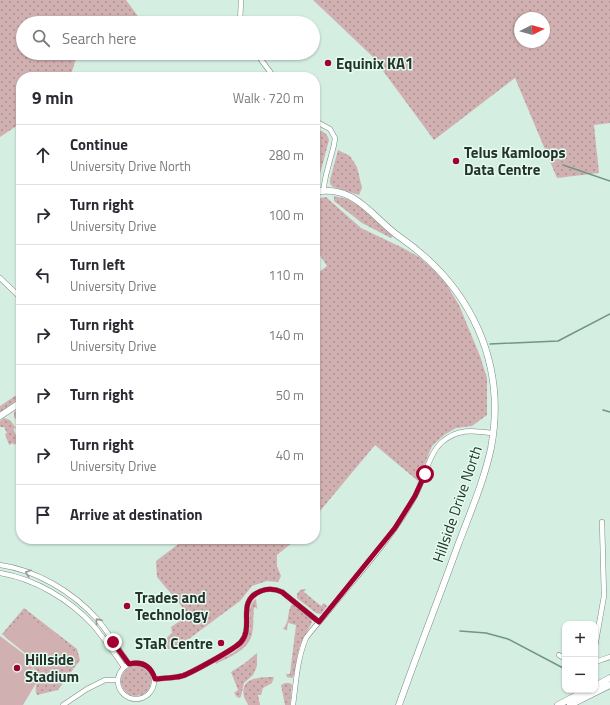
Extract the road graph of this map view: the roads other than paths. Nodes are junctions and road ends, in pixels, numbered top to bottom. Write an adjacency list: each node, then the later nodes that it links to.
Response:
1 (242, 0): 2 (street)
2 (241, 16)
3 (261, 60): 4 (street)
4 (270, 72)
5 (320, 124): 7 (street)
6 (320, 191): 7 (street, Hillside Drive North)
7 (323, 191): 11 (street, Hillside Drive North)
8 (0, 278): 9 (street)
9 (16, 293)
10 (16, 405): 12 (street)
11 (494, 406): 13 (street); 14 (street, Hillside Drive North)
12 (0, 416)
13 (491, 433): 14 (street); 18 (street)
14 (489, 456): 34 (street, Hillside Drive North)
15 (602, 522): 19 (street)
16 (0, 565): 24 (street, one-way to 16)
17 (0, 573): 25 (street)
18 (319, 622): 27 (street); 33 (street)
19 (598, 630)
20 (559, 655): 21 (street)
21 (562, 657)
22 (610, 657): 23 (street)
23 (598, 661)
24 (129, 664): 25 (street); 27 (street)
25 (124, 667): 28 (street)
26 (610, 678): 29 (street)
27 (155, 679): 28 (street)
28 (118, 680): 32 (street)
29 (598, 684)
30 (610, 685): 36 (street)
31 (581, 693): 35 (street)
32 (63, 705)
33 (293, 705)
34 (399, 705)
35 (558, 705)
36 (570, 705)

